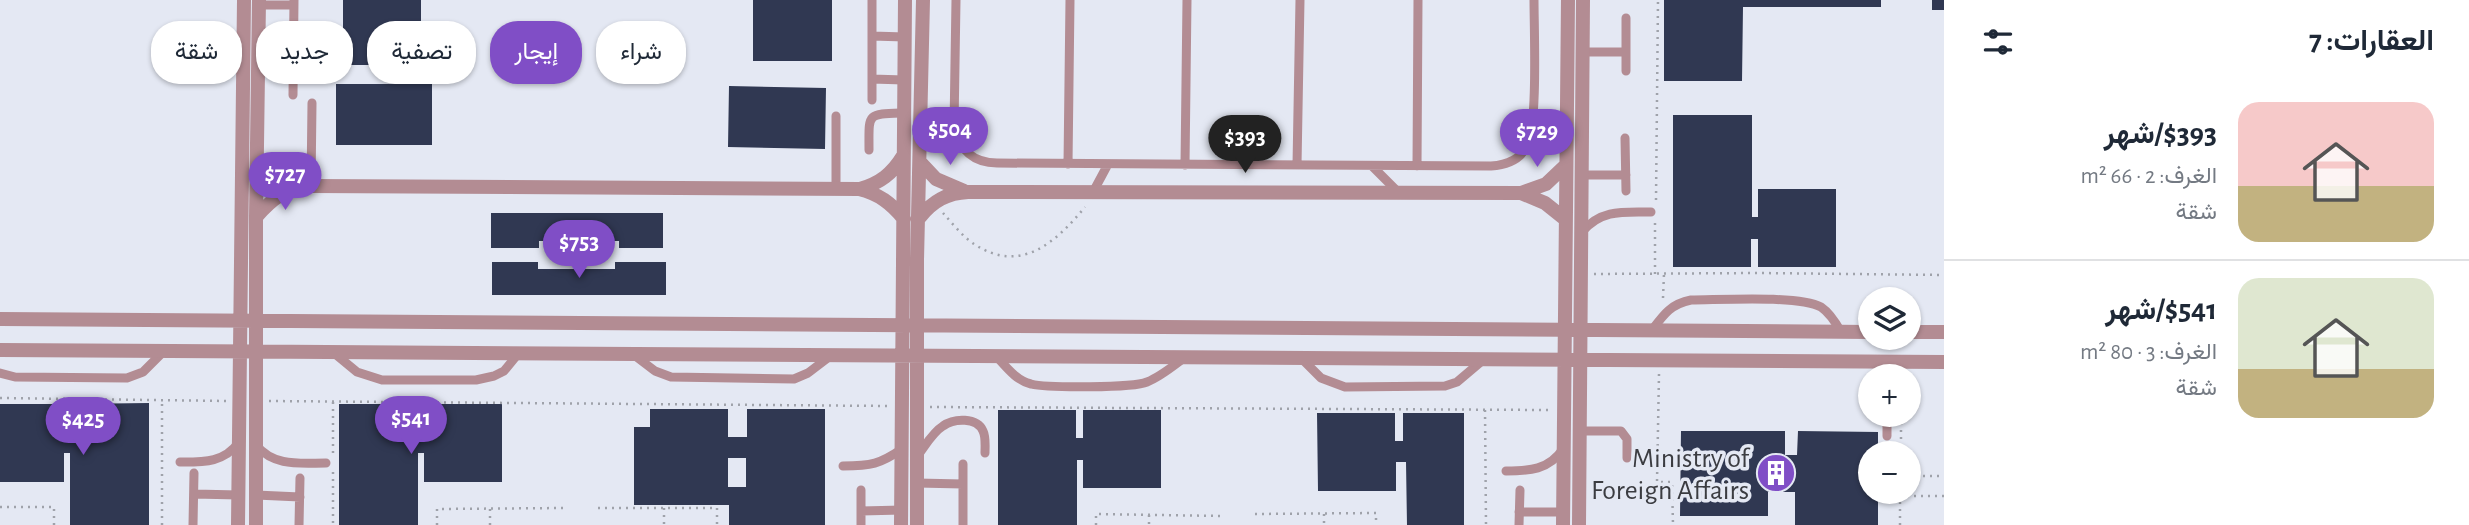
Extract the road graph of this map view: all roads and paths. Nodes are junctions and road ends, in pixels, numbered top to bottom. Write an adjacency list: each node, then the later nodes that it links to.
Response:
1 (244, 0): 68 (street)
2 (872, 0): 19 (lane)
3 (905, 0): 20 (street)
4 (923, 0): 37 (street)
5 (956, 0): 38 (lane)
6 (1070, 0): 38 (lane)
7 (1187, 0): 40 (lane)
8 (1300, 0): 41 (lane)
9 (1418, 0): 44 (lane)
10 (1534, 0): 44 (lane)
11 (1568, 0): 42 (street)
12 (1583, 0): 21 (street)
13 (1658, 0): 56 (path)
14 (259, 2): 15 (lane); 17 (street)
15 (294, 2): 18 (lane)
16 (1626, 18): 22 (lane)
17 (259, 21)
18 (294, 21)
19 (872, 36): 20 (lane); 24 (lane)
20 (905, 37): 25 (street)
21 (1583, 52): 22 (lane); 46 (street)
22 (1626, 52): 23 (lane)
23 (1626, 71)
24 (872, 79): 25 (lane); 29 (lane)
25 (904, 80): 31 (street)
26 (259, 84): 36 (street)
27 (293, 84): 28 (lane)
28 (293, 94)
29 (872, 100)
30 (312, 103): 47 (lane)
31 (903, 113): 34 (lane); 35 (street)
32 (836, 116): 48 (lane)
33 (1625, 138): 45 (lane)
34 (869, 150)
35 (903, 156): 49 (street); 59 (street)
36 (257, 158): 47 (street); 57 (street)
37 (920, 162): 51 (street); 58 (street)
38 (1068, 164): 39 (lane)
39 (1108, 164): 40 (lane); 52 (lane)
40 (1185, 165): 41 (lane)
41 (1297, 165): 43 (lane)
42 (1566, 165): 54 (street); 60 (street)
43 (1372, 166): 44 (lane); 53 (lane)
44 (1417, 166)
45 (1626, 175): 46 (lane); 50 (lane)
46 (1581, 176): 61 (street)
47 (306, 186): 48 (street); 57 (street)
48 (836, 189): 49 (street)
49 (859, 189): 59 (street)
50 (1626, 191)
51 (968, 192): 52 (street); 55 (street)
52 (1096, 192): 53 (street); 55 (path)
53 (1399, 193): 54 (street)
54 (1521, 193): 60 (street)
55 (933, 203): 58 (street)
56 (1654, 212): 61 (lane); 63 (path)
57 (256, 217): 69 (street)
58 (920, 218): 71 (street)
59 (904, 219): 70 (street)
60 (1565, 219): 72 (street)
61 (1581, 233): 62 (street)
62 (1580, 274): 63 (path); 73 (street)
63 (1655, 274): 64 (path)
64 (1664, 274): 65 (path); 66 (path)
65 (1944, 275)
66 (1663, 314): 74 (lane); 75 (lane)
67 (0, 319): 68 (street)
68 (241, 321): 69 (street); 81 (street)
69 (257, 321): 70 (street); 82 (street)
70 (903, 326): 71 (street); 87 (street)
71 (918, 326): 72 (street); 88 (street)
72 (1564, 330): 73 (street); 93 (street)
73 (1580, 330): 74 (street); 94 (street)
74 (1651, 330): 75 (street)
75 (1841, 332): 76 (street)
76 (1858, 332)
77 (1921, 332): 78 (street)
78 (1944, 332)
79 (0, 350): 80 (street)
80 (163, 351): 81 (street); 98 (lane)
81 (241, 352): 82 (street); 101 (street)
82 (257, 352): 83 (street); 101 (street)
83 (334, 353): 84 (street); 84 (lane)
84 (518, 354): 85 (street)
85 (634, 355): 86 (street); 86 (lane)
86 (830, 356): 87 (street)
87 (903, 357): 88 (street); 102 (street)
88 (919, 357): 89 (street); 103 (street)
89 (997, 357): 90 (street); 90 (lane)
90 (1184, 358): 91 (street)
91 (1301, 358): 92 (street); 92 (lane)
92 (1485, 359): 93 (street)
93 (1564, 359): 94 (street); 105 (street)
94 (1580, 359): 95 (street); 107 (street)
95 (1659, 360): 96 (street); 169 (path)
96 (1877, 362): 97 (street)
97 (1944, 362)
98 (0, 373)
99 (0, 398): 100 (path)
100 (162, 400): 101 (path); 150 (path)
101 (248, 401): 102 (path); 109 (street); 110 (street)
102 (902, 406): 112 (street)
103 (918, 407): 104 (path); 114 (street)
104 (1485, 410): 105 (path); 166 (path)
105 (1564, 410): 111 (street)
106 (1887, 427): 108 (lane)
107 (1579, 432): 115 (lane); 168 (street)
108 (1887, 436)
109 (240, 440): 116 (lane); 130 (street)
110 (256, 445): 117 (lane); 131 (street)
111 (1564, 448): 120 (lane); 148 (street)
112 (902, 449): 119 (lane); 147 (street)
113 (985, 453): 114 (lane)
114 (918, 455): 125 (street)
115 (1627, 458)
116 (180, 461)
117 (326, 463)
118 (963, 464): 126 (lane)
119 (844, 466)
120 (1506, 471)
121 (194, 474): 129 (lane)
122 (1921, 476): 123 (path)
123 (1944, 476)
124 (300, 478): 134 (lane)
125 (918, 484): 126 (lane); 160 (street)
126 (963, 484): 161 (lane)
127 (861, 490): 141 (lane)
128 (1520, 490): 142 (lane)
129 (194, 495): 130 (lane); 151 (lane)
130 (239, 495): 152 (street)
131 (256, 495): 134 (lane); 153 (street)
132 (1921, 495): 133 (path)
133 (1944, 496)
134 (300, 497): 154 (lane)
135 (1900, 504): 170 (path)
136 (0, 507): 149 (path)
137 (564, 508): 140 (path)
138 (598, 508): 139 (path)
139 (664, 508): 157 (path); 158 (path)
140 (490, 509): 155 (path); 156 (path)
141 (861, 511): 147 (lane); 159 (lane)
142 (1519, 512): 148 (lane); 167 (lane)
143 (1149, 514): 146 (path); 162 (path); 163 (path)
144 (1255, 514): 145 (path)
145 (1324, 514): 164 (path); 165 (path)
146 (1221, 516)
147 (901, 518)
148 (1563, 518)
149 (54, 525)
150 (162, 525)
151 (193, 525)
152 (238, 525)
153 (256, 525)
154 (299, 525)
155 (437, 525)
156 (490, 525)
157 (664, 525)
158 (717, 525)
159 (861, 525)
160 (917, 525)
161 (963, 525)
162 (1096, 525)
163 (1149, 525)
164 (1324, 525)
165 (1376, 525)
166 (1486, 525)
167 (1519, 525)
168 (1580, 525)
169 (1672, 525)
170 (1900, 525)

